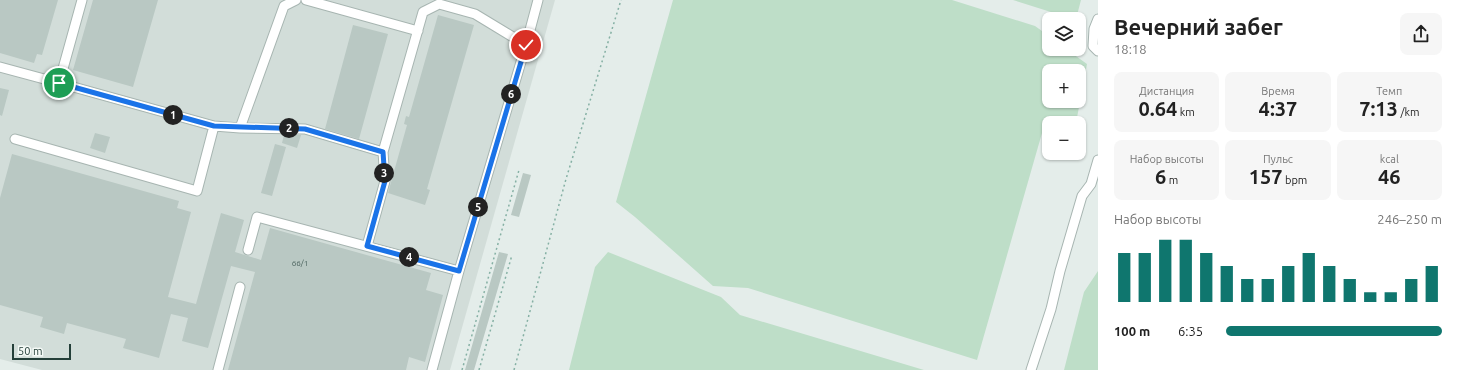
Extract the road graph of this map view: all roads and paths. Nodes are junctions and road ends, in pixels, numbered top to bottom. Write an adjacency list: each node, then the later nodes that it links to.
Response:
1 (82, 0): 11 (lane)
2 (296, 0): 13 (lane)
3 (306, 0): 7 (lane)
4 (538, 0): 8 (lane)
5 (620, 0): 27 (path)
6 (1098, 19): 9 (lane)
7 (418, 31): 8 (lane); 15 (lane)
8 (526, 45): 21 (lane)
9 (1098, 51)
10 (0, 67): 11 (lane)
11 (59, 83): 12 (lane)
12 (214, 126): 13 (lane); 14 (lane)
13 (240, 128): 15 (lane)
14 (15, 139)
15 (383, 152): 18 (lane)
16 (1098, 160): 28 (lane)
17 (519, 170): 25 (path)
18 (367, 246): 19 (lane); 21 (lane)
19 (248, 250)
20 (512, 255): 26 (path)
21 (459, 271): 24 (lane)
22 (240, 288): 23 (lane)
23 (218, 370)
24 (432, 370)
25 (462, 370)
26 (479, 370)
27 (514, 370)
28 (1032, 370)

